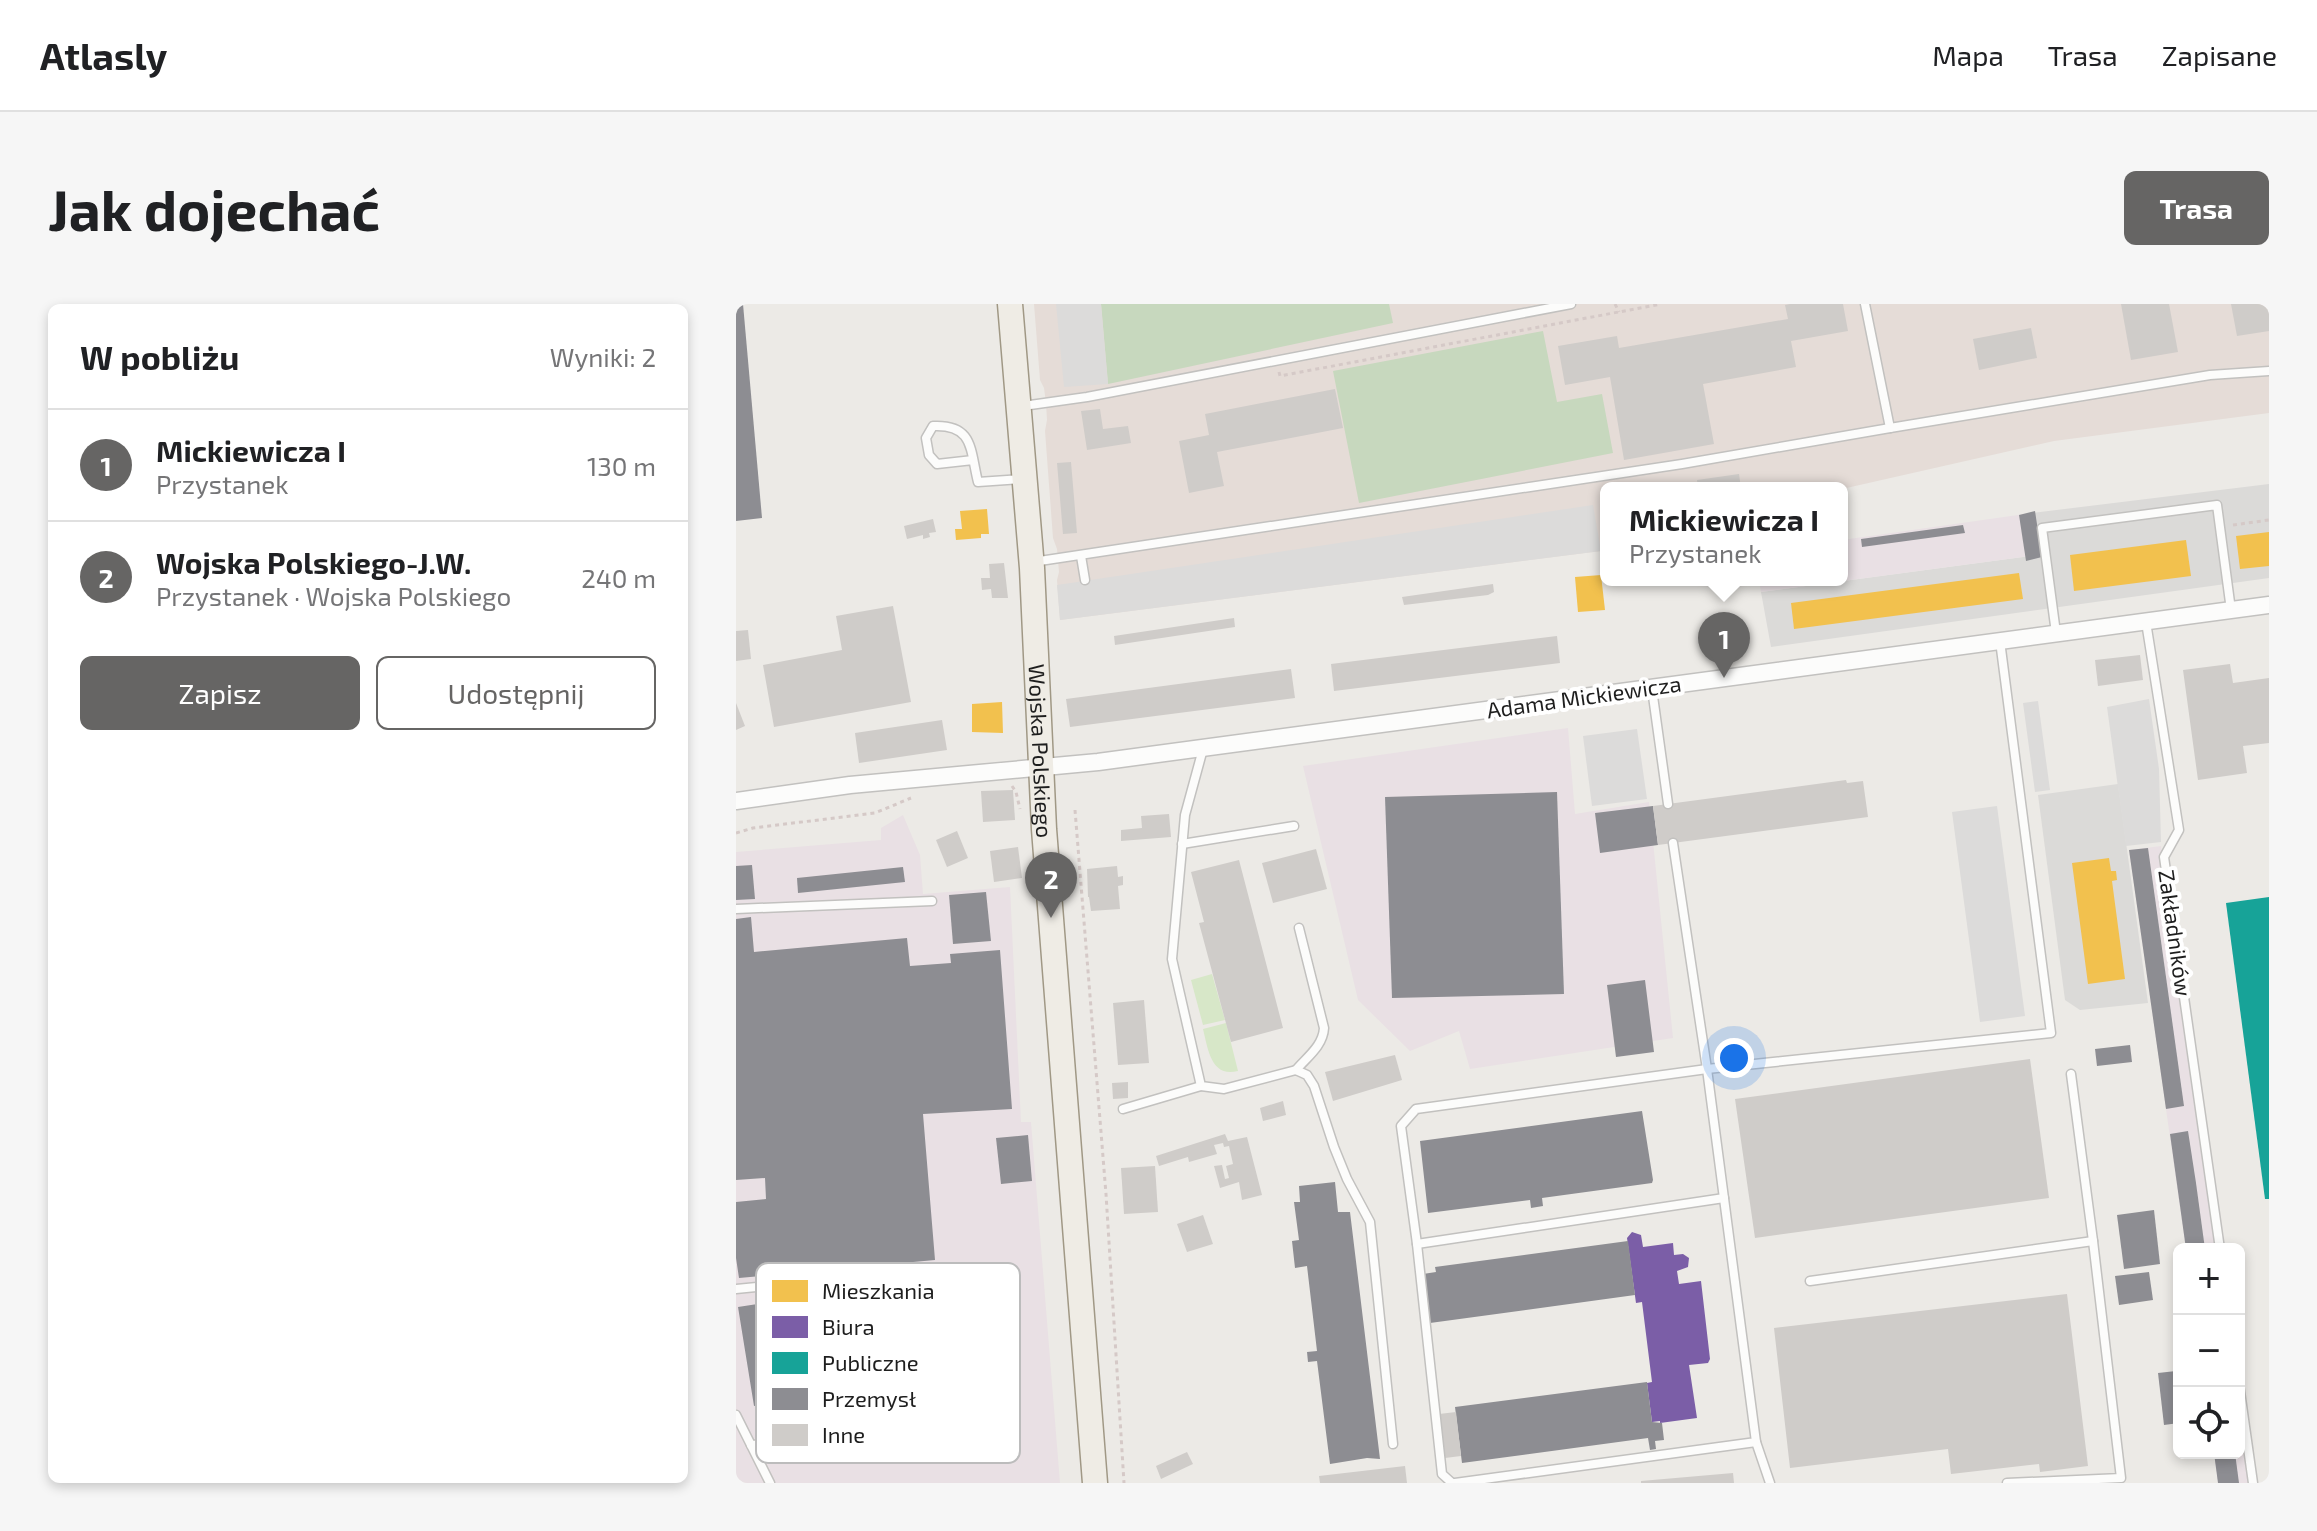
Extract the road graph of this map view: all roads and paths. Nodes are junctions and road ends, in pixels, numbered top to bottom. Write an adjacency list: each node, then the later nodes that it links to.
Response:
1 (1010, 304): 9 (main road, Wojska Polskiego)
2 (1571, 304): 7 (lane)
3 (1615, 304): 6 (path)
4 (1661, 304): 6 (path)
5 (1865, 304): 10 (lane)
6 (1619, 312): 7 (path)
7 (1277, 361): 9 (lane)
8 (2269, 371): 10 (lane)
9 (1018, 407): 12 (main road, Wojska Polskiego)
10 (1890, 428): 15 (lane)
11 (973, 460): 11 (lane); 12 (lane)
12 (1023, 478): 16 (main road, Wojska Polskiego)
13 (2269, 520): 14 (path)
14 (2220, 527): 19 (lane); 21 (lane)
15 (1081, 556): 16 (lane); 17 (lane)
16 (1032, 562): 25 (main road, Wojska Polskiego)
17 (1085, 580)
18 (2269, 605): 19 (street, Adama Mickiewicza)
19 (2231, 610): 20 (street, Adama Mickiewicza)
20 (2146, 622): 21 (street, Adama Mickiewicza); 46 (lane, Zakładników)
21 (2056, 633): 22 (street, Adama Mickiewicza)
22 (2000, 641): 23 (street, Adama Mickiewicza); 39 (lane)
23 (1652, 689): 24 (street, Adama Mickiewicza); 29 (lane)
24 (1203, 748): 25 (street, Adama Mickiewicza); 35 (lane)
25 (1042, 766): 28 (street, Adama Mickiewicza); 60 (main road, Wojska Polskiego)
26 (1002, 783): 31 (path)
27 (911, 798): 33 (path)
28 (736, 801)
29 (1668, 804)
30 (1075, 810): 61 (path)
31 (1020, 812)
32 (1294, 826): 35 (lane)
33 (736, 833)
34 (1673, 843): 39 (lane)
35 (1182, 844): 42 (lane)
36 (932, 901): 37 (lane)
37 (736, 909)
38 (1299, 928): 40 (lane)
39 (1707, 1069): 44 (lane); 47 (lane)
40 (1296, 1070): 42 (lane); 54 (lane)
41 (2071, 1074): 45 (lane)
42 (1201, 1086): 43 (lane)
43 (1123, 1109)
44 (1724, 1198): 47 (lane); 53 (lane)
45 (2093, 1241): 48 (lane); 64 (lane)
46 (2219, 1243)
47 (1417, 1244): 62 (lane)
48 (1810, 1281)
49 (756, 1287): 50 (lane)
50 (736, 1289)
51 (2239, 1387): 65 (lane)
52 (736, 1415): 55 (lane)
53 (1756, 1442): 62 (lane); 63 (lane)
54 (1393, 1444)
55 (751, 1445): 56 (lane); 57 (lane)
56 (756, 1445)
57 (756, 1455)
58 (760, 1463): 59 (lane)
59 (770, 1483)
60 (1095, 1483)
61 (1124, 1483)
62 (1454, 1483)
63 (1770, 1483)
64 (2007, 1483)
65 (2253, 1483)

